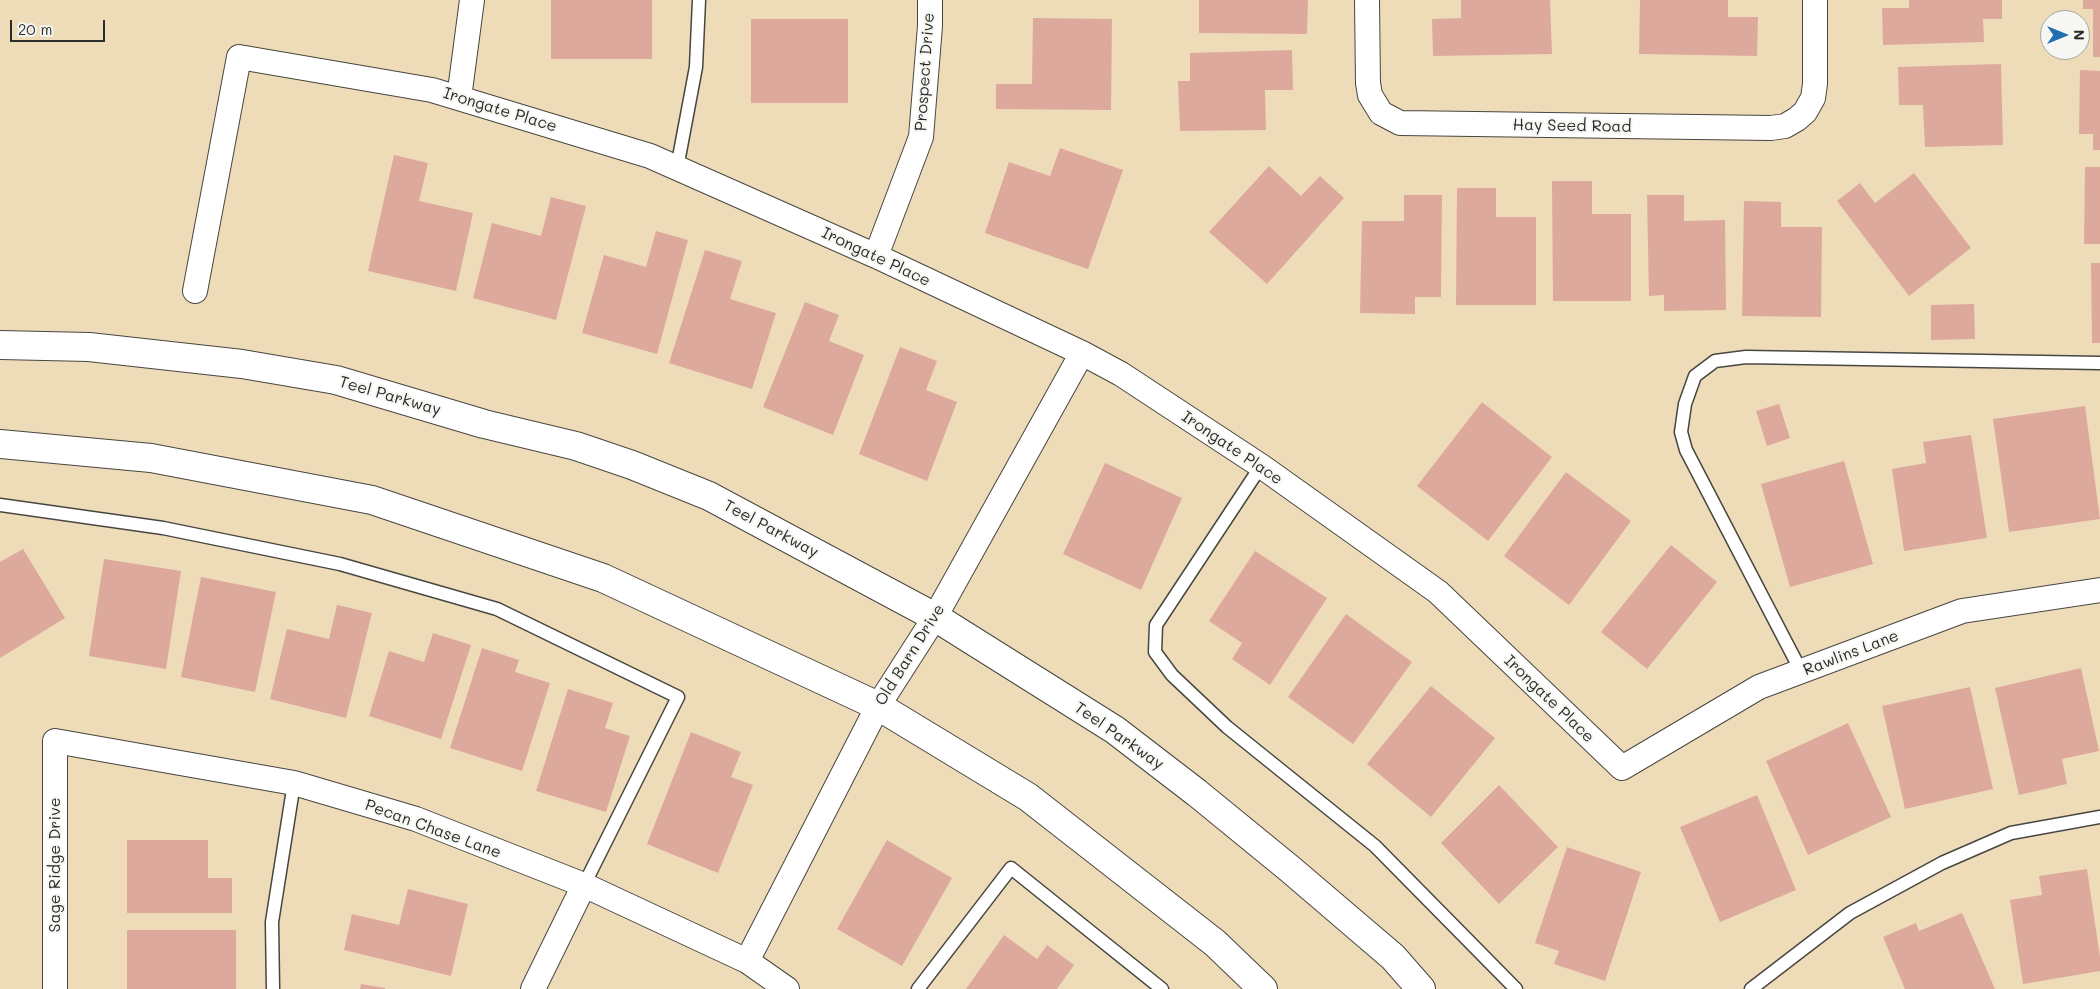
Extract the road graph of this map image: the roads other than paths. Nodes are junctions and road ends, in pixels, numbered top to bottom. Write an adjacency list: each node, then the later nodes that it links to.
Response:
1 (472, 0): 6 (street)
2 (699, 0): 7 (lane)
3 (930, 0): 8 (street, Prospect Drive)
4 (1367, 0): 5 (street, Hay Seed Road)
5 (1815, 0)
6 (459, 98): 7 (street, Irongate Place); 9 (street, Irongate Place)
7 (677, 168): 8 (street, Irongate Place)
8 (876, 256): 11 (street, Irongate Place)
9 (195, 291)
10 (0, 346): 17 (main road, Teel Parkway)
11 (1082, 353): 14 (street, Irongate Place); 17 (street, Old Barn Drive)
12 (2100, 363): 18 (lane)
13 (0, 444): 19 (main road)
14 (1262, 466): 21 (street, Irongate Place); 34 (lane)
15 (0, 505): 24 (lane)
16 (2100, 590): 18 (street, Rawlins Lane)
17 (935, 617): 19 (street, Old Barn Drive); 33 (main road, Teel Parkway)
18 (1801, 672): 21 (street, Rawlins Lane)
19 (878, 706): 25 (street, Old Barn Drive); 32 (main road)
20 (55, 741): 22 (street, Pecan Chase Lane); 26 (street, Sage Ridge Drive)
21 (1622, 768)
22 (294, 783): 24 (street, Pecan Chase Lane); 27 (lane)
23 (2100, 816): 35 (lane)
24 (584, 885): 25 (street, Pecan Chase Lane); 28 (street)
25 (747, 961): 29 (street, Pecan Chase Lane)
26 (55, 989)
27 (273, 989)
28 (533, 989)
29 (787, 989)
30 (918, 989): 31 (lane)
31 (1162, 989)
32 (1263, 989)
33 (1421, 989)
34 (1516, 989)
35 (1750, 989)

